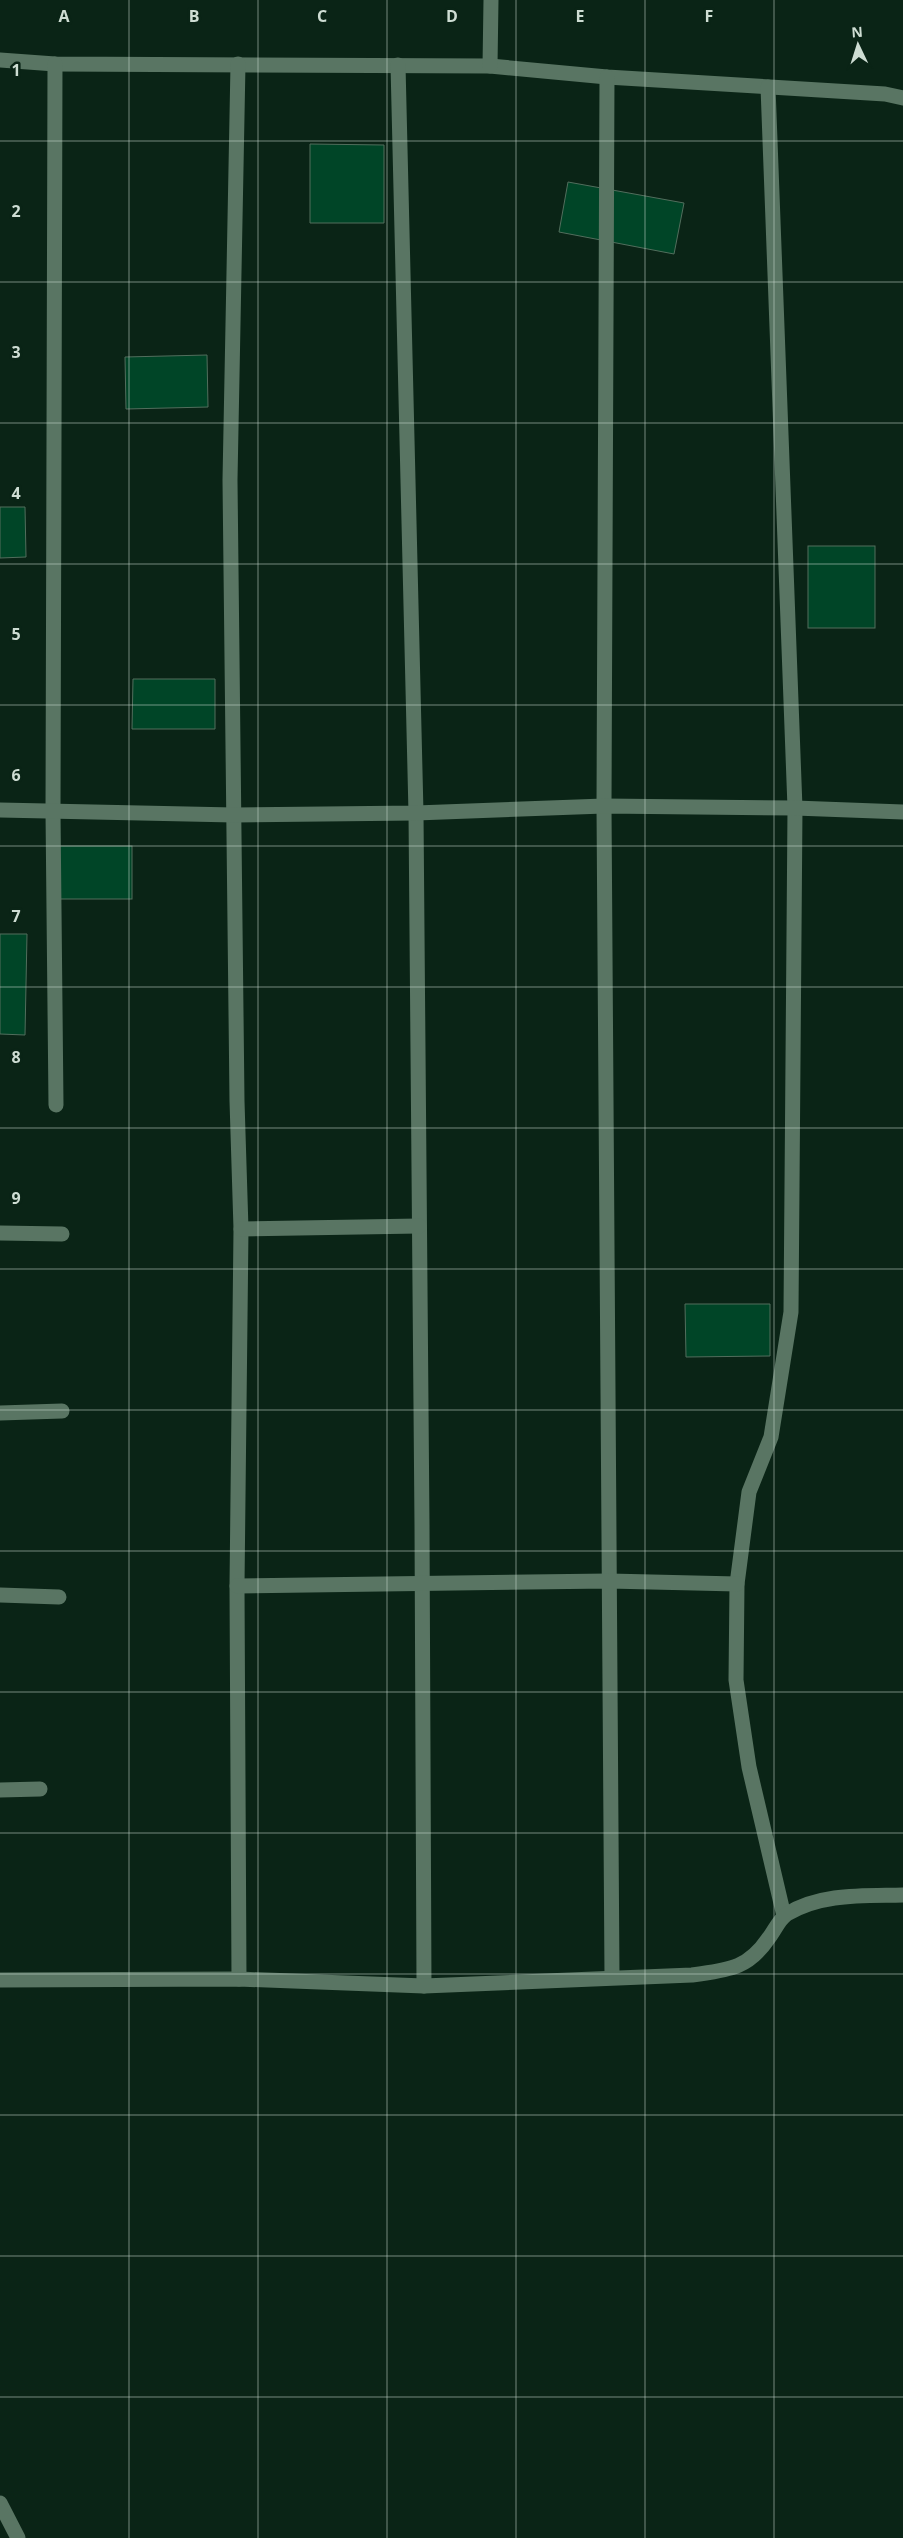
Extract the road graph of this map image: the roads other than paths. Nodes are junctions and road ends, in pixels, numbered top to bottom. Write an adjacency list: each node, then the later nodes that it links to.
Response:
1 (491, 0): 6 (street)
2 (0, 60): 3 (street)
3 (55, 64): 4 (street); 13 (street)
4 (238, 64): 5 (street); 16 (street)
5 (398, 66): 6 (street); 15 (street)
6 (490, 66): 7 (street)
7 (606, 76): 8 (street); 10 (street)
8 (768, 87): 9 (street); 11 (street)
9 (903, 98)
10 (604, 806): 11 (street); 15 (street); 24 (street)
11 (795, 808): 14 (street); 26 (street)
12 (0, 810): 13 (street)
13 (53, 812): 16 (street); 17 (street)
14 (903, 812)
15 (416, 813): 16 (street); 18 (street)
16 (234, 815): 19 (street)
17 (56, 1105)
18 (419, 1226): 19 (street); 25 (street)
19 (241, 1229): 27 (street)
20 (0, 1233): 21 (street)
21 (62, 1234)
22 (62, 1411): 23 (street)
23 (0, 1413)
24 (609, 1581): 25 (street); 26 (street); 34 (street)
25 (423, 1584): 27 (street); 37 (street)
26 (737, 1584): 33 (street)
27 (237, 1586): 35 (street)
28 (0, 1595): 29 (street)
29 (59, 1597)
30 (0, 1790): 31 (street)
31 (40, 1790)
32 (903, 1896): 33 (street)
33 (784, 1916): 34 (street)
34 (612, 1977): 37 (street)
35 (239, 1979): 36 (street); 37 (street)
36 (0, 1980)
37 (424, 1986)
38 (0, 2503): 39 (street)
39 (18, 2538)

